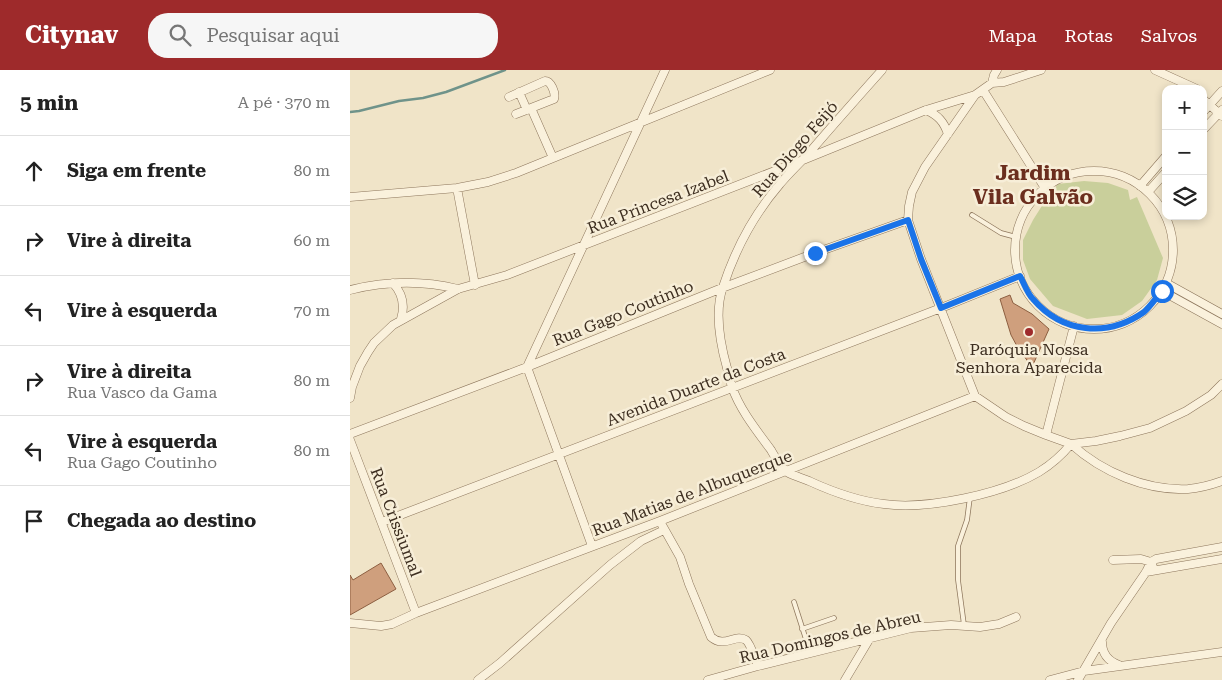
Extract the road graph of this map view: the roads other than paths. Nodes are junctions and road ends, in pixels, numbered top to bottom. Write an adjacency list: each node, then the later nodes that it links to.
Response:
1 (666, 70): 22 (street)
2 (770, 70): 22 (street)
3 (882, 70): 26 (street, Rua Diogo Feijó)
4 (997, 70): 7 (street)
5 (1041, 70): 7 (street, Rua Princesa Izabel)
6 (1156, 70): 8 (street)
7 (992, 83): 9 (street, Rua Princesa Izabel)
8 (1188, 85)
9 (983, 90): 12 (street, Rua Princesa Izabel); 31 (street)
10 (1222, 91): 16 (street)
11 (519, 92): 13 (street); 18 (street); 18 (street)
12 (974, 95): 19 (street, Rua Princesa Izabel); 24 (street)
13 (510, 97)
14 (1207, 98): 16 (street)
15 (1207, 101): 16 (street)
16 (1211, 103): 17 (street); 20 (street)
17 (1207, 108)
18 (529, 109): 21 (street); 25 (street)
19 (926, 110): 24 (street); 26 (street, Rua Princesa Izabel)
20 (1221, 112): 23 (street)
21 (516, 114)
22 (642, 122): 25 (street); 37 (street)
23 (1207, 126)
24 (948, 134): 35 (street)
25 (553, 158): 30 (street)
26 (803, 160): 37 (street, Rua Princesa Izabel); 42 (street, Rua Diogo Feijó)
27 (1162, 161): 29 (street)
28 (1163, 175): 32 (street)
29 (1140, 186): 31 (street); 32 (street)
30 (457, 188): 33 (street); 41 (street)
31 (1045, 188): 36 (street)
32 (1148, 192): 40 (street)
33 (350, 197)
34 (972, 215): 36 (lane)
35 (908, 220): 42 (street, Rua Gago Coutinho); 46 (street)
36 (1016, 237): 38 (street)
37 (584, 245): 41 (street, Rua Princesa Izabel); 51 (street)
38 (1020, 276): 46 (street, Avenida Duarte da Costa); 50 (street)
39 (394, 283): 43 (street); 44 (street); 48 (street)
40 (1166, 283): 45 (street); 47 (street)
41 (475, 285): 43 (street, Rua Princesa Izabel)
42 (722, 288): 51 (street, Rua Gago Coutinho); 53 (street, Rua Diogo Feijó)
43 (458, 289): 48 (street, Rua Princesa Izabel)
44 (350, 290)
45 (1162, 291): 49 (street); 50 (street)
46 (941, 308): 53 (street, Avenida Duarte da Costa); 54 (street)
47 (1222, 314)
48 (401, 319): 55 (street, Rua Princesa Izabel)
49 (1222, 324)
50 (1074, 326): 57 (street)
51 (526, 367): 56 (street, Rua Gago Coutinho); 60 (street)
52 (1222, 384): 59 (street)
53 (732, 388): 60 (street, Avenida Duarte da Costa); 61 (street, Rua Diogo Feijó)
54 (976, 396): 57 (street); 61 (street, Rua Matias de Albuquerque)
55 (350, 398)
56 (350, 434)
57 (1046, 435): 59 (street)
58 (350, 440): 65 (street, Rua Crissiumal)
59 (1071, 444): 62 (street); 63 (street)
60 (559, 454): 65 (street, Avenida Duarte da Costa); 67 (street)
61 (786, 471): 63 (street); 64 (street, Rua Matias de Albuquerque)
62 (1222, 482)
63 (970, 497): 79 (lane)
64 (660, 521): 66 (street); 67 (street, Rua Matias de Albuquerque)
65 (382, 522): 75 (street, Rua Crissiumal)
66 (664, 530): 86 (street); 88 (street)
67 (592, 546): 75 (street, Rua Matias de Albuquerque)
68 (1222, 546): 71 (street)
69 (1222, 559): 72 (street)
70 (1113, 560): 71 (street)
71 (1151, 562): 72 (street); 73 (street)
72 (1156, 571): 73 (street)
73 (1146, 572): 82 (street)
74 (794, 602): 80 (lane)
75 (416, 613): 78 (street, Rua Matias de Albuquerque)
76 (1016, 617): 79 (street, Rua Domingos de Abreu)
77 (834, 618): 80 (lane)
78 (350, 624)
79 (964, 626): 81 (street, Rua Domingos de Abreu)
80 (802, 629): 84 (lane)
81 (870, 638): 84 (street, Rua Domingos de Abreu); 90 (street)
82 (1102, 642): 85 (street); 87 (street)
83 (1222, 652): 85 (street)
84 (811, 653): 86 (street, Rua Domingos de Abreu)
85 (1120, 665): 87 (street)
86 (758, 666): 89 (street, Rua Domingos de Abreu)
87 (1084, 671): 91 (street); 92 (street)
88 (478, 680)
89 (708, 680)
90 (845, 680)
91 (1050, 680)
92 (1078, 680)

